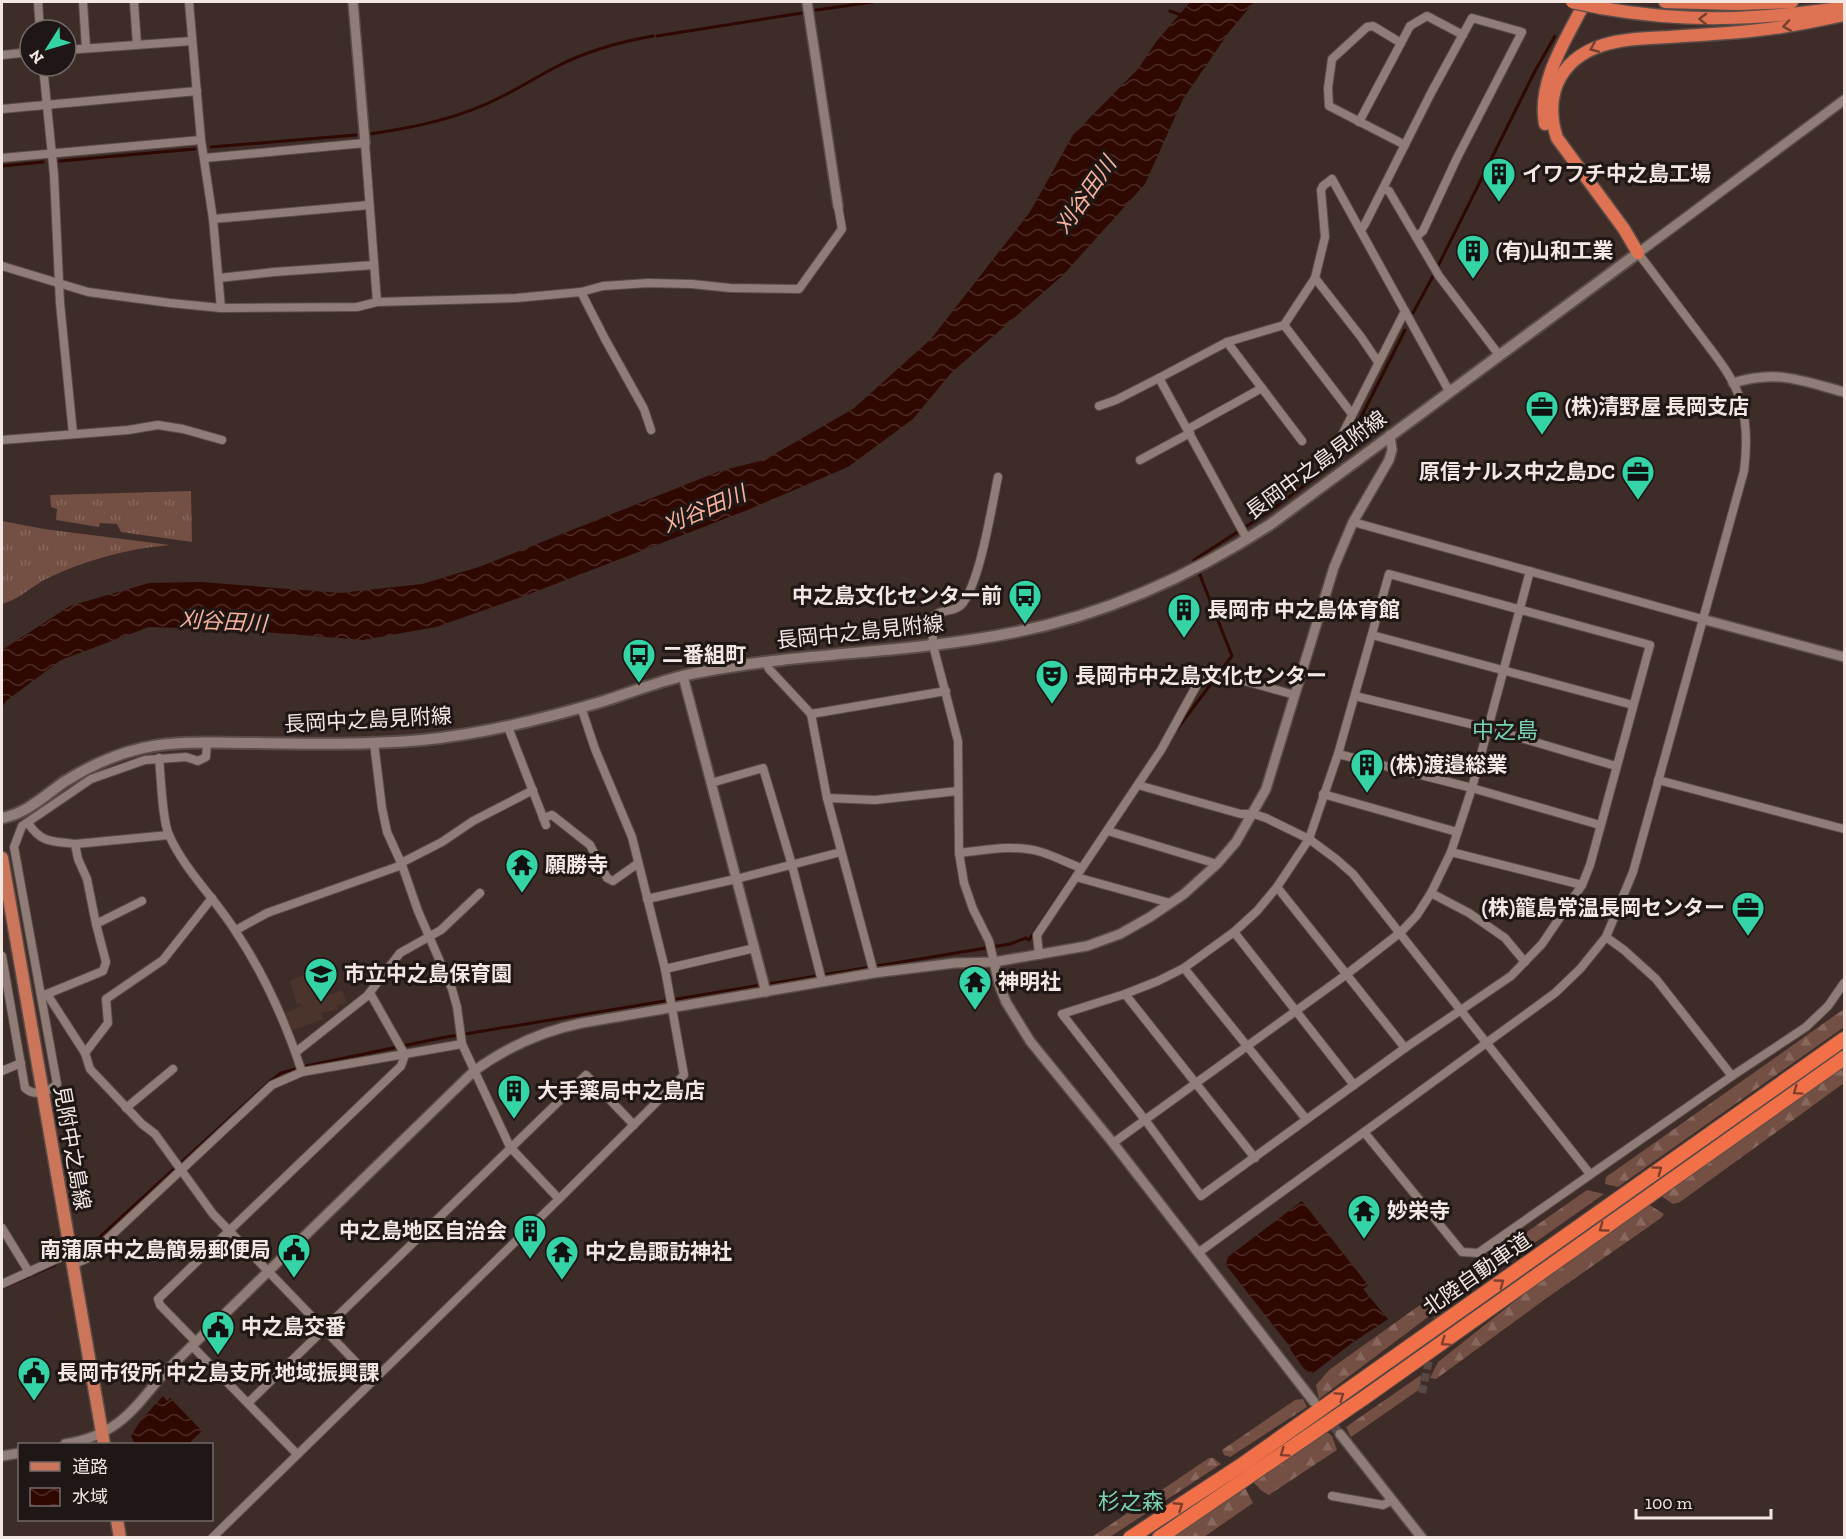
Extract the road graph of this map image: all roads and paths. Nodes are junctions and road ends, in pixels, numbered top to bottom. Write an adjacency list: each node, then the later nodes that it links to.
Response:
1 (38, 2): 14 (street)
2 (83, 2): 20 (street)
3 (134, 2): 19 (street)
4 (189, 2): 17 (street)
5 (353, 2): 31 (street)
6 (807, 2): 38 (street)
7 (1572, 2): 12 (highway, one-way to 7, bridge)
8 (1579, 2): 15 (street)
9 (1585, 2): 15 (highway)
10 (1665, 2): 11 (highway)
11 (1792, 2)
12 (1845, 8)
13 (1845, 15): 42 (highway, one-way to 42)
14 (39, 18)
15 (1570, 33): 42 (highway)
16 (1463, 35): 18 (street); 32 (street); 41 (street)
17 (192, 41): 19 (street); 25 (street)
18 (1401, 43): 29 (street); 29 (street)
19 (137, 45): 20 (street)
20 (86, 48): 21 (street)
21 (78, 49)
22 (18, 53): 23 (street)
23 (2, 55)
24 (44, 78): 27 (street)
25 (197, 91): 27 (street); 30 (street)
26 (1845, 100): 42 (street)
27 (46, 105): 28 (street); 33 (street)
28 (2, 109)
29 (1359, 122): 32 (street)
30 (201, 140): 33 (street); 35 (street)
31 (365, 143): 35 (street); 37 (street)
32 (1405, 145): 36 (street)
33 (50, 153): 34 (street); 47 (street)
34 (2, 158)
35 (205, 158): 39 (street)
36 (1384, 189): 40 (street); 41 (street)
37 (369, 205): 39 (street); 43 (street)
38 (838, 206): 48 (street)
39 (213, 219): 45 (street)
40 (1361, 230): 46 (street); 51 (street)
41 (1416, 237): 54 (street)
42 (1638, 253): 54 (main road, 長岡中之島見附線); 57 (street)
43 (374, 265): 45 (street); 49 (street)
44 (2, 266): 47 (street)
45 (219, 278): 50 (street)
46 (1315, 278): 52 (street); 55 (street)
47 (60, 285): 50 (street); 65 (street)
48 (581, 292): 49 (street); 63 (street)
49 (377, 302): 50 (street)
50 (221, 308)
51 (1405, 311): 55 (street); 59 (street)
52 (1284, 325): 53 (street); 62 (street)
53 (1227, 342): 56 (street); 58 (street)
54 (1498, 355): 59 (main road, 長岡中之島見附線)
55 (1378, 362): 62 (street)
56 (1160, 378): 61 (street); 64 (street)
57 (1733, 383): 60 (street); 77 (street)
58 (1262, 388): 64 (street); 69 (street)
59 (1449, 391): 66 (main road, 長岡中之島見附線)
60 (1845, 392)
61 (1099, 406)
62 (1352, 414): 70 (street)
63 (651, 430)
64 (1189, 431): 71 (street); 74 (street)
65 (73, 434): 67 (street); 68 (street)
66 (1390, 435): 73 (street); 74 (main road, 長岡中之島見附線)
67 (2, 440)
68 (222, 440)
69 (1302, 441)
70 (1339, 441)
71 (1140, 460)
72 (998, 477): 79 (street)
73 (1353, 522): 75 (street); 85 (street)
74 (1247, 539): 79 (main road, 長岡中之島見附線)
75 (1530, 571): 76 (street); 77 (street)
76 (1520, 609): 78 (street); 82 (street); 87 (street)
77 (1702, 619): 80 (street); 97 (street)
78 (1372, 635): 82 (street); 86 (street)
79 (933, 645): 81 (main road, 長岡中之島見附線); 84 (street)
80 (1845, 657)
81 (765, 661): 83 (main road, 長岡中之島見附線); 89 (street)
82 (1504, 669): 87 (street); 91 (street)
83 (683, 676): 88 (main road, 長岡中之島見附線); 98 (street)
84 (946, 691): 89 (street); 102 (street)
85 (1295, 695): 99 (street); 105 (street)
86 (1355, 696): 91 (street); 94 (street)
87 (1633, 705): 96 (street)
88 (581, 707): 90 (main road, 長岡中之島見附線); 120 (street)
89 (811, 714): 104 (street)
90 (508, 727): 93 (main road, 長岡中之島見附線); 101 (street)
91 (1487, 728): 96 (street); 100 (street)
92 (207, 743): 93 (main road, 長岡中之島見附線); 95 (street); 106 (main road, 長岡中之島見附線)
93 (374, 743): 119 (street)
94 (1338, 754): 100 (street); 103 (street)
95 (159, 758): 107 (street); 112 (street)
96 (1616, 766): 108 (street)
97 (1658, 780): 109 (street); 139 (street)
98 (711, 783): 122 (street); 125 (street)
99 (1138, 785): 105 (street); 110 (street)
100 (1472, 788): 108 (street); 111 (street)
101 (533, 790): 119 (street); 120 (street)
102 (958, 791): 104 (street); 117 (street)
103 (1323, 794): 111 (street); 113 (street)
104 (827, 798): 115 (street)
105 (1254, 814): 113 (street); 121 (street)
106 (2, 818)
107 (28, 823): 114 (street); 154 (street)
108 (1600, 825): 126 (street)
109 (1845, 829)
110 (1108, 831): 121 (street); 123 (street)
111 (1457, 832): 116 (street)
112 (169, 835): 114 (street); 130 (street)
113 (1309, 839): 127 (street); 137 (street)
114 (75, 844): 134 (street)
115 (841, 852): 122 (street); 147 (street)
116 (1451, 852): 126 (street); 128 (street)
117 (959, 853): 123 (street); 143 (street)
118 (2, 858): 175 (main road, 見附中之島線)
119 (401, 864): 135 (street); 138 (street)
120 (638, 864): 131 (street)
121 (1217, 864): 133 (street)
122 (792, 865): 125 (street); 149 (street)
123 (1081, 868): 124 (street)
124 (1076, 877): 133 (street); 141 (street)
125 (736, 879): 131 (street); 140 (street)
126 (1582, 885): 144 (street)
127 (1277, 887): 136 (street); 148 (street)
128 (1431, 893): 137 (street); 144 (street)
129 (480, 894): 138 (street)
130 (212, 898): 135 (street); 164 (street)
131 (647, 899): 146 (street)
132 (142, 900): 134 (street)
133 (1170, 903): 141 (street)
134 (96, 924): 154 (street)
135 (236, 930): 163 (street)
136 (1234, 932): 145 (street); 157 (street)
137 (1401, 932): 148 (street); 156 (street)
138 (428, 937): 152 (street); 160 (street)
139 (1606, 937): 159 (street); 172 (street)
140 (755, 948): 146 (street); 151 (street)
141 (1039, 954): 143 (street)
142 (2, 956): 167 (street)
143 (994, 962): 147 (street); 181 (street)
144 (1525, 962): 156 (street)
145 (1184, 968): 153 (street); 161 (street)
146 (665, 969): 155 (street)
147 (873, 973): 149 (street)
148 (1347, 974): 157 (street); 162 (street)
149 (822, 981): 151 (street)
150 (1845, 983): 172 (street)
151 (766, 992): 155 (street)
152 (370, 993): 163 (street); 165 (street)
153 (1125, 994): 173 (street); 178 (street)
154 (44, 995): 164 (street); 175 (street)
155 (672, 1008): 170 (street); 179 (street)
156 (1461, 1009): 159 (street); 162 (street)
157 (1297, 1010): 161 (street); 174 (street)
158 (1845, 1039): 211 (highway, 北陸自動車道, one-way to 158)
159 (1488, 1042): 180 (street); 185 (street)
160 (462, 1044): 165 (street); 170 (street)
161 (1246, 1047): 173 (street); 177 (street)
162 (1405, 1048): 174 (street)
163 (296, 1052): 171 (street)
164 (85, 1053): 176 (street)
165 (405, 1055): 171 (street); 188 (street)
166 (1845, 1058): 212 (highway, 北陸自動車道, one-way to 212)
167 (21, 1064): 169 (street); 175 (street)
168 (173, 1069): 176 (street)
169 (2, 1071)
170 (474, 1071): 182 (street); 191 (street)
171 (302, 1072): 184 (street)
172 (1732, 1076): 185 (street)
173 (1197, 1084): 178 (street); 183 (street)
174 (1354, 1085): 177 (street)
175 (42, 1093): 190 (main road, 見附中之島線)
176 (126, 1108): 184 (street)
177 (1306, 1119): 183 (street)
178 (1146, 1120): 181 (street); 183 (street)
179 (634, 1125): 182 (street); 186 (street)
180 (1364, 1132): 185 (street); 189 (street)
181 (1113, 1143): 189 (street)
182 (510, 1147): 186 (street); 194 (street)
183 (1255, 1158)
184 (182, 1170): 188 (street); 190 (street)
185 (1590, 1174)
186 (559, 1198): 196 (street)
187 (2, 1229): 192 (street)
188 (229, 1232): 191 (street); 195 (street)
189 (1198, 1253): 197 (street)
190 (71, 1259): 192 (street); 200 (main road, 見附中之島線)
191 (268, 1271): 194 (street); 195 (street)
192 (29, 1272): 193 (street)
193 (2, 1284)
194 (324, 1329): 196 (street); 198 (street)
195 (194, 1344): 198 (street); 200 (street)
196 (374, 1380): 203 (street)
197 (1314, 1402)
198 (248, 1403): 203 (street)
199 (1340, 1434): 206 (street)
200 (103, 1438): 201 (street)
201 (71, 1443)
202 (18, 1453): 204 (street)
203 (297, 1454): 210 (street)
204 (2, 1456)
205 (1332, 1496): 206 (street)
206 (1391, 1501): 208 (street)
207 (117, 1521): 209 (main road)
208 (1422, 1537)
209 (120, 1538)
210 (212, 1538)
211 (1130, 1538)
212 (1159, 1538)

